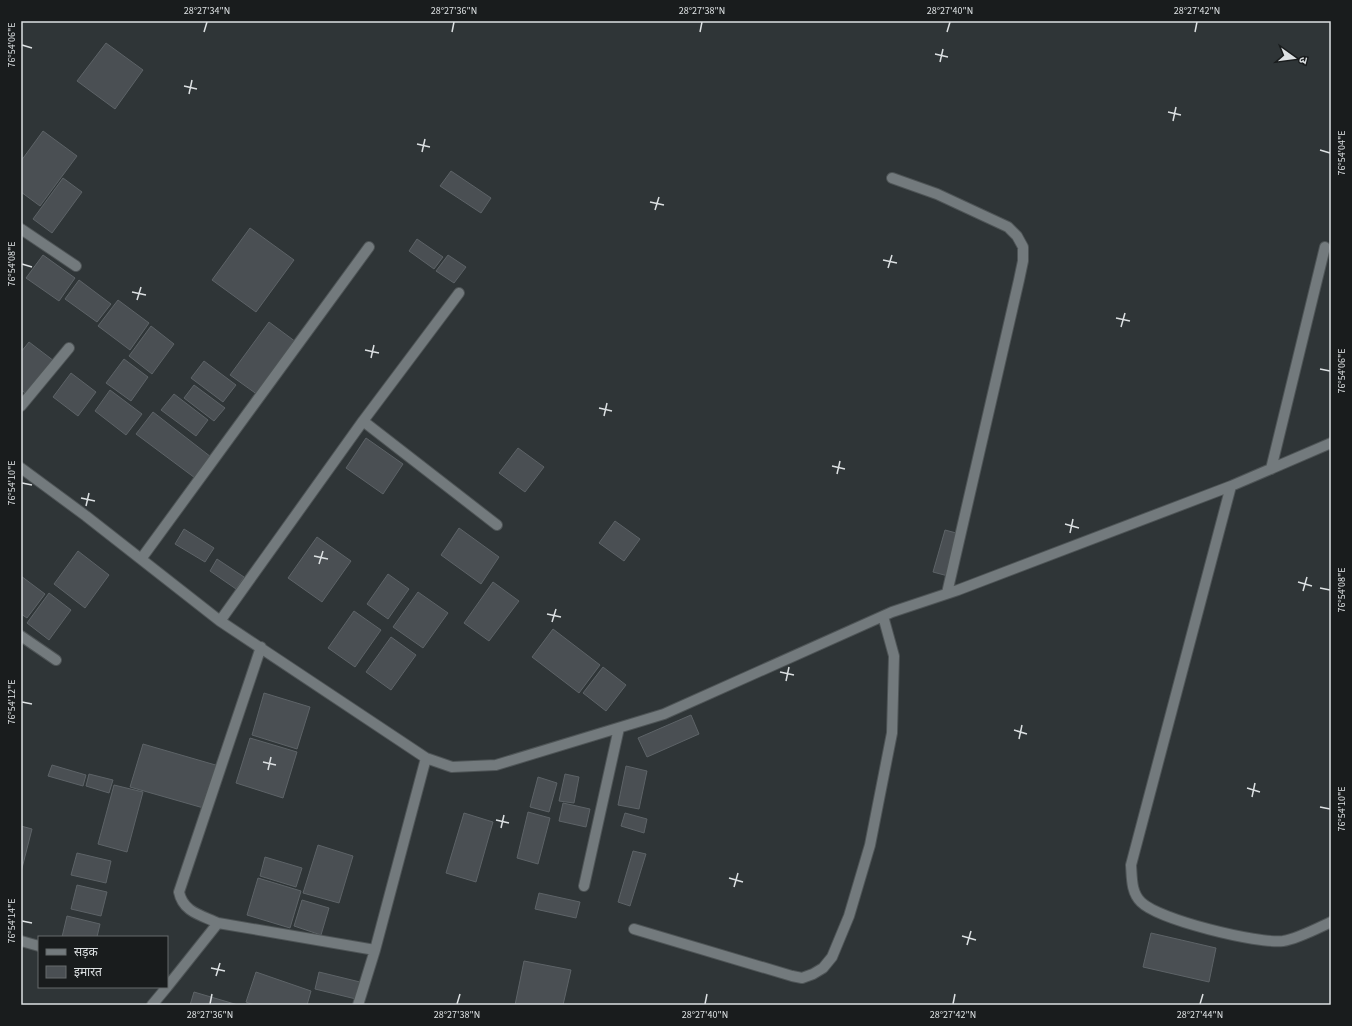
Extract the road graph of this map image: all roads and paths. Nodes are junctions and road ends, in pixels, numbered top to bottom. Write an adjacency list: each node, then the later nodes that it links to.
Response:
1 (892, 178): 16 (street)
2 (21, 229): 5 (street)
3 (1325, 246): 12 (street)
4 (368, 247): 15 (street)
5 (76, 266)
6 (459, 293): 9 (street)
7 (69, 348): 8 (street)
8 (21, 406)
9 (363, 421): 14 (street); 18 (street)
10 (1331, 443): 12 (street)
11 (21, 468): 15 (street)
12 (1271, 469): 13 (street)
13 (1231, 486): 16 (street); 25 (street)
14 (497, 525)
15 (141, 559): 18 (street)
16 (947, 593): 17 (street)
17 (883, 616): 22 (street); 27 (street)
18 (220, 621): 20 (street)
19 (21, 636): 21 (street)
20 (261, 647): 23 (street); 26 (street)
21 (56, 660)
22 (619, 728): 23 (street); 24 (street)
23 (426, 758): 30 (street)
24 (584, 886)
25 (1331, 922)
26 (218, 923): 30 (street); 31 (street)
27 (634, 929)
28 (21, 941): 29 (street)
29 (38, 946)
30 (376, 950): 34 (street)
31 (168, 984)
32 (165, 988): 33 (street)
33 (152, 1005)
34 (358, 1005)

